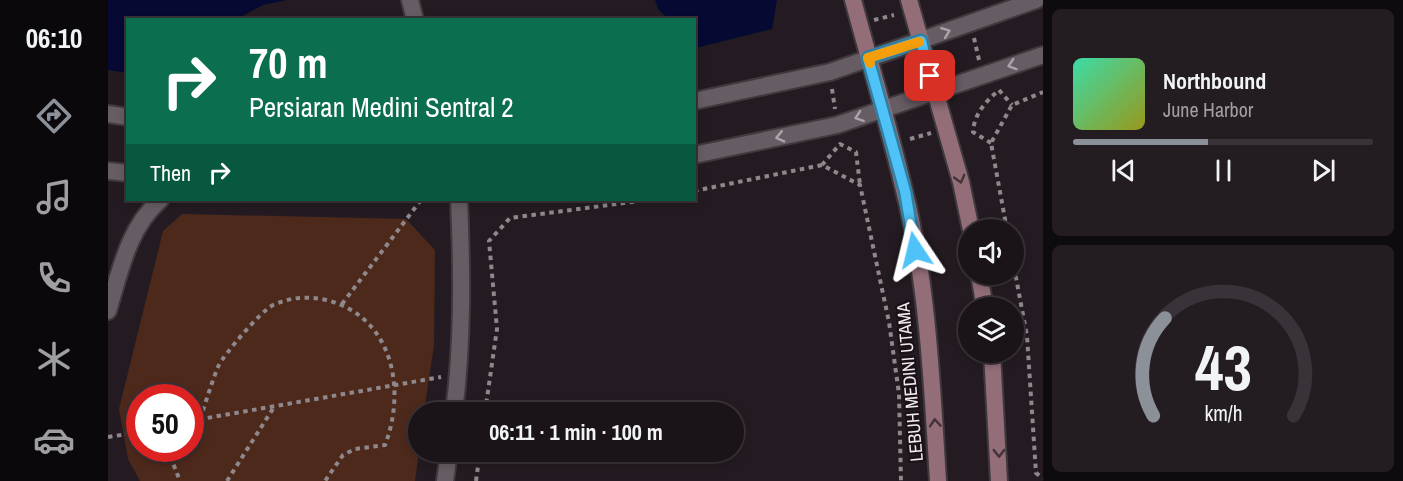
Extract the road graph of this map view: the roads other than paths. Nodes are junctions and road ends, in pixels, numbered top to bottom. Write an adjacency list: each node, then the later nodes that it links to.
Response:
1 (410, 0): 5 (street)
2 (853, 0): 8 (main road, LEBUH MEDINI UTAMA)
3 (909, 0): 6 (main road)
4 (1036, 0): 6 (street, one-way to 4)
5 (414, 18)
6 (921, 41): 8 (street); 9 (main road)
7 (1043, 56): 9 (street, one-way to 9)
8 (868, 58): 10 (street); 11 (main road, LEBUH MEDINI UTAMA)
9 (934, 93): 11 (street); 19 (main road, one-way to 19)
10 (696, 101)
11 (881, 109): 14 (street, one-way to 14); 25 (main road, LEBUH MEDINI UTAMA, one-way to 11)
12 (108, 114): 13 (street)
13 (126, 117)
14 (696, 155)
15 (108, 171): 16 (street)
16 (126, 173)
17 (159, 201): 20 (street)
18 (459, 201): 22 (street)
19 (969, 219)
20 (108, 311)
21 (993, 363): 26 (main road, one-way to 26)
22 (455, 402)
23 (448, 462): 24 (street)
24 (445, 481)
25 (938, 481)
26 (999, 481)

